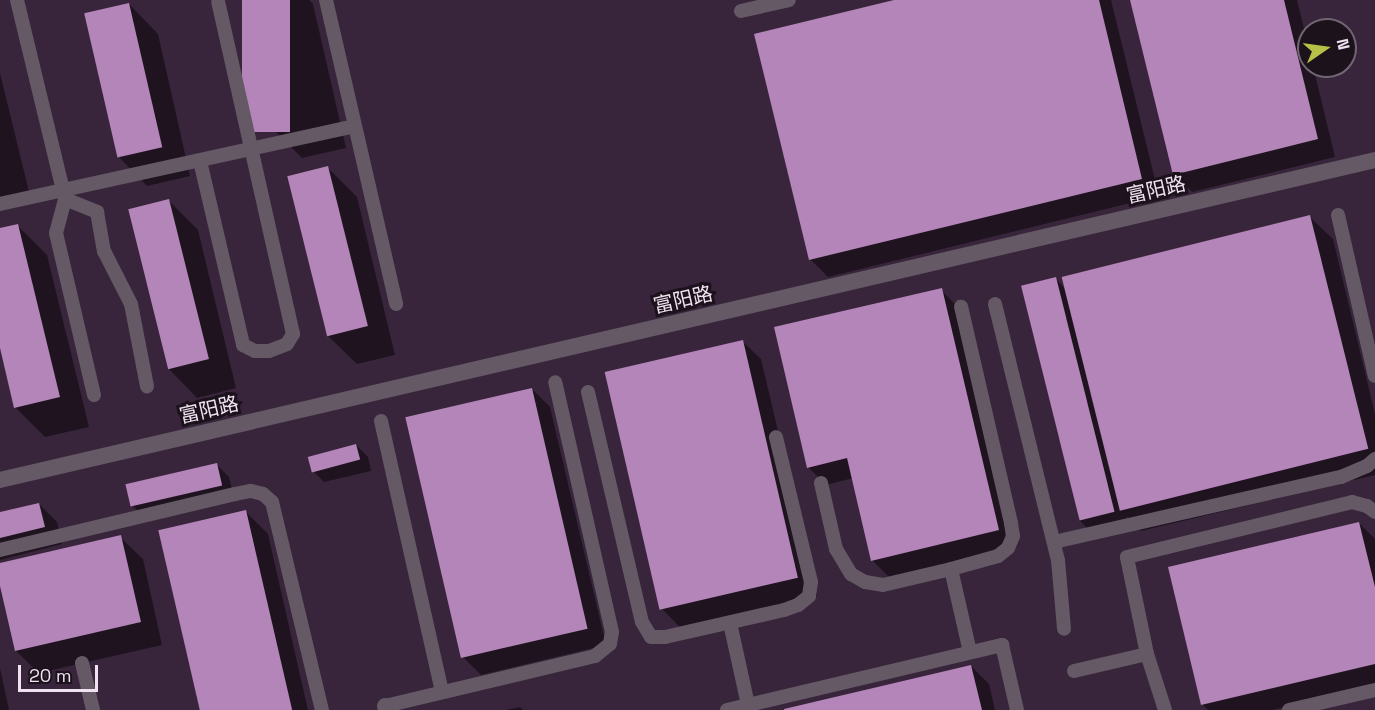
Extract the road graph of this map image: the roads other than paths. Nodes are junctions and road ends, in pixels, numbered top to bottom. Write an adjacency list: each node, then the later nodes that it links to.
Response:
1 (17, 0): 10 (lane)
2 (326, 0): 6 (lane)
3 (789, 0): 5 (lane)
4 (218, 2): 7 (lane)
5 (741, 11)
6 (355, 126): 7 (lane); 13 (lane)
7 (251, 150): 9 (lane); 9 (lane)
8 (1375, 160): 24 (street, 富阳路)
9 (201, 161): 10 (lane)
10 (64, 195): 11 (lane); 18 (lane); 20 (lane)
11 (0, 204)
12 (1338, 215): 16 (lane)
13 (396, 304)
14 (995, 304): 27 (lane)
15 (961, 306): 29 (lane)
16 (1375, 376)
17 (555, 382): 37 (lane)
18 (147, 386)
19 (588, 392): 30 (lane)
20 (94, 395)
21 (381, 421): 37 (lane)
22 (776, 437): 30 (lane)
23 (1375, 459): 27 (lane)
24 (0, 480)
25 (821, 483): 29 (lane)
26 (1375, 512): 33 (lane)
27 (1054, 542): 31 (lane)
28 (0, 550): 41 (lane)
29 (951, 569): 32 (lane)
30 (730, 623): 38 (lane)
31 (1064, 629)
32 (970, 652): 38 (lane); 43 (lane)
33 (1147, 654): 35 (lane); 44 (lane)
34 (82, 663): 40 (lane)
35 (1074, 671)
36 (1375, 690): 45 (lane)
37 (442, 692): 39 (lane)
38 (748, 705): 42 (lane)
39 (386, 708)
40 (93, 710)
41 (322, 710)
42 (727, 710)
43 (1017, 710)
44 (1165, 710)
45 (1289, 710)

